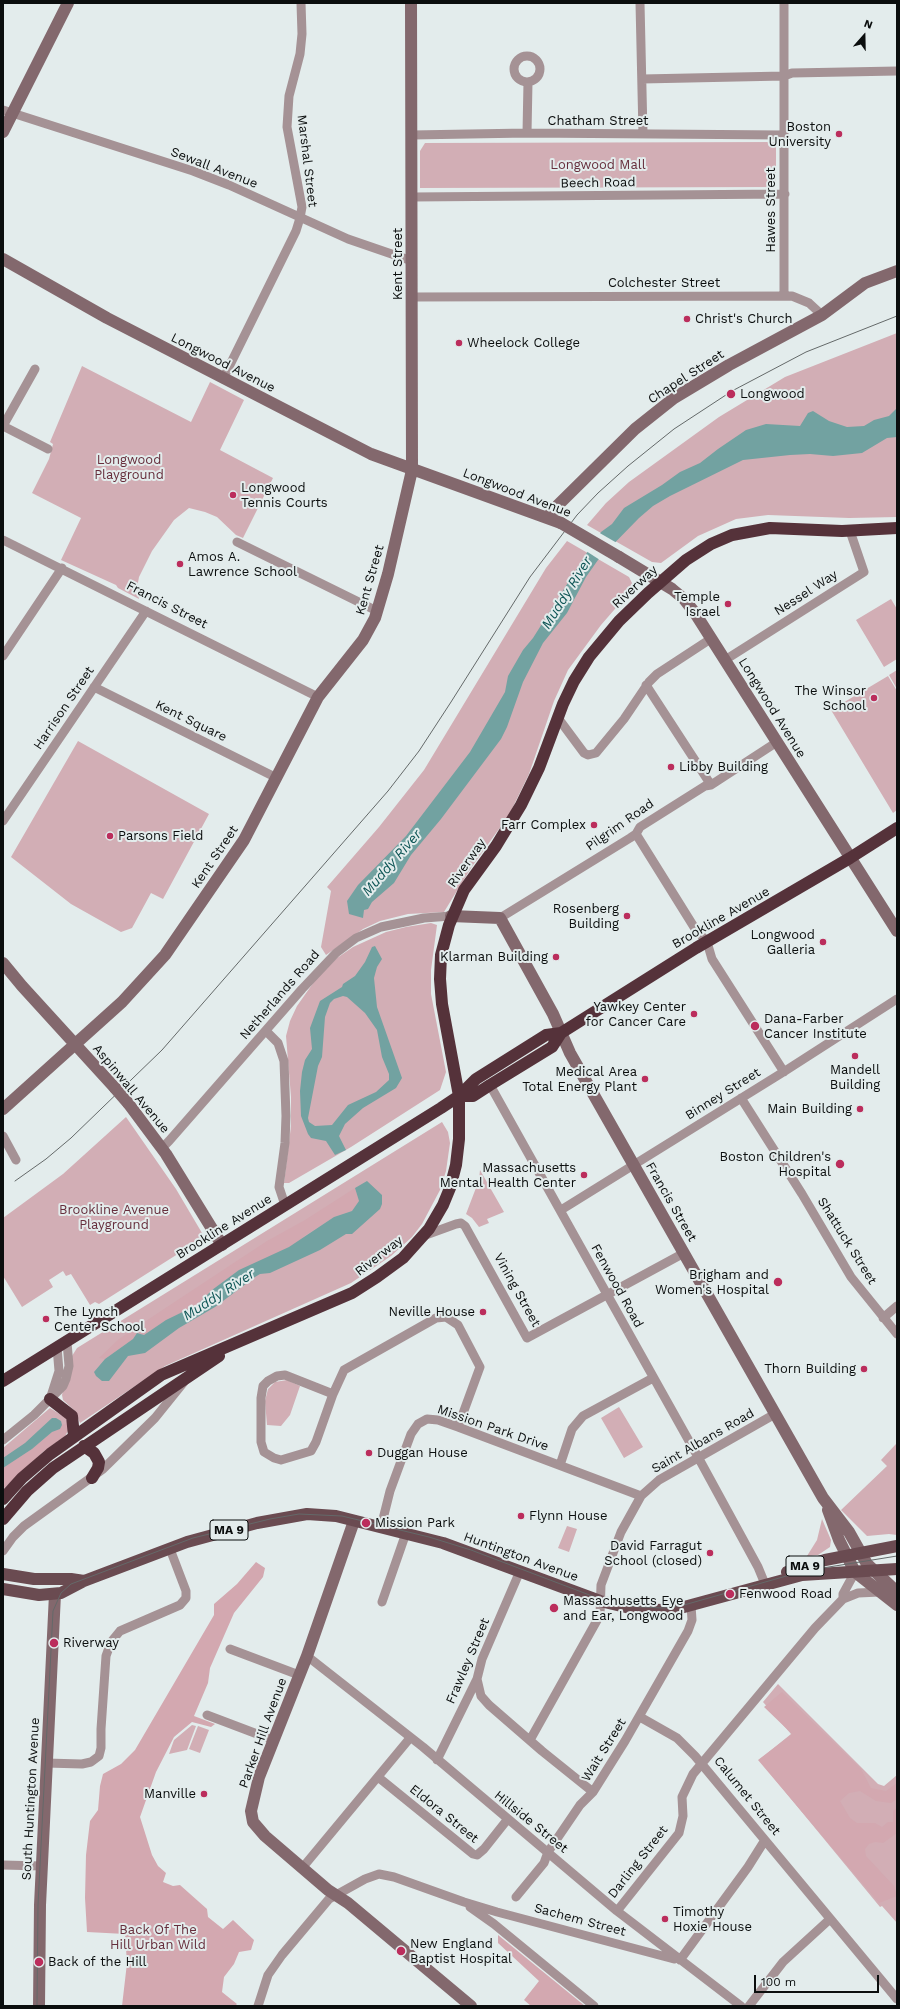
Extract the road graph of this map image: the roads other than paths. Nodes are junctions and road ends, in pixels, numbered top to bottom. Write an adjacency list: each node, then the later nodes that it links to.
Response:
1 (68, 3): 10 (main road)
2 (301, 3): 18 (street, Marshal Street)
3 (411, 3): 14 (main road, Kent Street)
4 (640, 3): 8 (street)
5 (784, 3): 7 (street, Hawes Street)
6 (897, 71): 7 (street)
7 (784, 76): 8 (street); 15 (street, Hawes Street)
8 (642, 79): 13 (street)
9 (528, 82): 12 (street)
10 (7, 112): 11 (main road); 18 (street, Sewall Avenue)
11 (3, 132)
12 (527, 134): 13 (street, Chatham Street); 14 (street, Chatham Street)
13 (643, 134): 15 (street, Chatham Street)
14 (412, 135): 17 (main road, Kent Street)
15 (784, 135): 16 (street, Hawes Street)
16 (785, 194): 17 (street, Beech Road); 22 (street, Hawes Street)
17 (412, 197): 20 (main road, Kent Street)
18 (300, 218): 20 (street, Sewall Avenue); 26 (street, Marshal Street)
19 (3, 259): 26 (main road, Longwood Avenue)
20 (412, 261): 23 (main road, Kent Street)
21 (897, 270): 24 (main road)
22 (784, 296): 23 (street, Colchester Street); 24 (street, Colchester Street)
23 (412, 297): 29 (main road, Kent Street)
24 (822, 315): 30 (main road, Chapel Street)
25 (35, 369): 27 (street)
26 (223, 379): 29 (main road, Longwood Avenue)
27 (3, 426): 28 (street)
28 (48, 449)
29 (412, 470): 30 (main road, Longwood Avenue); 38 (main road, Kent Street)
30 (547, 518): 36 (main road, Longwood Avenue, bridge)
31 (897, 528): 32 (highway, Riverway)
32 (850, 531): 36 (highway, Riverway); 41 (street, Nessel Way)
33 (3, 540): 35 (street, Francis Street)
34 (237, 542): 38 (street)
35 (62, 568): 37 (street, Francis Street); 40 (street)
36 (660, 582): 39 (main road, Longwood Avenue); 45 (highway, Riverway)
37 (146, 611): 43 (street, Harrison Street); 44 (street, Francis Street)
38 (377, 611): 44 (main road, Kent Street)
39 (712, 638): 41 (main road, Longwood Avenue); 42 (street)
40 (3, 656)
41 (725, 660): 46 (main road, Longwood Avenue)
42 (646, 685): 45 (street); 48 (street)
43 (94, 686): 47 (street, Kent Square); 49 (street, Harrison Street)
44 (318, 697): 47 (main road, Kent Street)
45 (558, 718): 53 (highway, Riverway)
46 (777, 742): 48 (street, Pilgrim Road); 52 (main road, Longwood Avenue)
47 (277, 778): 61 (main road, Kent Street)
48 (711, 785): 51 (street, Pilgrim Road)
49 (3, 821)
50 (897, 828): 52 (highway, Brookline Avenue)
51 (636, 834): 54 (street, Pilgrim Road); 56 (street)
52 (850, 858): 55 (main road, Longwood Avenue); 56 (highway, Brookline Avenue)
53 (451, 916): 54 (main road); 59 (street, Netherlands Road); 64 (highway, Riverway)
54 (500, 918): 60 (main road, Francis Street)
55 (897, 932)
56 (707, 942): 60 (highway, Brookline Avenue); 62 (street)
57 (3, 963): 61 (main road, Aspinwall Avenue)
58 (897, 999): 62 (street, Binney Street)
59 (266, 1031): 68 (street, Netherlands Road); 71 (street)
60 (561, 1033): 63 (highway, Brookline Avenue); 64 (highway, Brookline Avenue); 70 (main road, Francis Street)
61 (75, 1044): 66 (main road, Kent Street); 68 (main road, Aspinwall Avenue, bridge)
62 (784, 1072): 65 (street, Binney Street)
63 (490, 1085): 64 (highway, Brookline Avenue); 72 (street, Fenwood Road)
64 (459, 1096): 71 (highway, Brookline Avenue); 73 (highway, Riverway)
65 (741, 1098): 70 (street, Binney Street); 78 (street, Shattuck Street)
66 (3, 1109)
67 (3, 1136): 69 (street)
68 (162, 1148): 74 (main road, Aspinwall Avenue)
69 (16, 1160)
70 (634, 1165): 72 (street, Binney Street); 75 (main road, Francis Street)
71 (285, 1205): 74 (highway, Brookline Avenue)
72 (561, 1210): 76 (street, Fenwood Road)
73 (422, 1237): 76 (street, Vining Street); 80 (highway, Riverway)
74 (222, 1245): 81 (highway, Brookline Avenue)
75 (684, 1253): 76 (street, Vining Street); 87 (main road, Francis Street)
76 (607, 1295): 83 (street, Fenwood Road)
77 (897, 1306): 78 (street)
78 (883, 1318): 79 (street, Shattuck Street)
79 (897, 1334)
80 (240, 1342): 82 (highway, Riverway); 89 (highway, Riverway)
81 (62, 1344): 84 (highway, Brookline Avenue); 86 (street)
82 (189, 1376): 91 (highway, Riverway); 94 (street)
83 (653, 1378): 92 (street, Fenwood Road); 93 (street)
84 (3, 1381)
85 (333, 1394): 85 (street); 88 (street)
86 (50, 1399): 89 (highway); 90 (street)
87 (775, 1414): 92 (street, Saint Albans Road); 96 (main road, Francis Street)
88 (458, 1427): 93 (street, Mission Park Drive); 100 (street, Mission Park Drive)
89 (74, 1436): 97 (highway, Riverway)
90 (3, 1440)
91 (84, 1446): 94 (highway); 98 (highway, Riverway)
92 (698, 1457): 95 (street, Saint Albans Road); 115 (street, Fenwood Road)
93 (560, 1465): 95 (street, Mission Park Drive)
94 (92, 1478): 104 (street)
95 (641, 1496): 121 (street, Saint Albans Road)
96 (823, 1498): 105 (main road, Francis Street); 106 (main road, Francis Street)
97 (3, 1499)
98 (3, 1519)
99 (354, 1521): 100 (main road, Huntington Avenue / MA 9); 103 (main road, Huntington Avenue / MA 9); 126 (main road, Parker Hill Avenue)
100 (381, 1527): 101 (main road, Huntington Avenue / MA 9)
101 (406, 1533): 108 (main road, Huntington Avenue / MA 9); 122 (street)
102 (897, 1546): 105 (main road, Huntington Avenue / MA 9)
103 (170, 1549): 114 (main road, Huntington Avenue / MA 9); 135 (street)
104 (3, 1550)
105 (861, 1553): 106 (main road, Huntington Avenue / MA 9); 109 (main road, Francis Street)
106 (847, 1556): 110 (main road, Francis Street); 115 (main road, Huntington Avenue / MA 9)
107 (897, 1569): 109 (main road, Huntington Avenue / MA 9)
108 (520, 1571): 121 (main road, Huntington Avenue / MA 9); 128 (street, Frawley Street)
109 (876, 1571): 110 (main road, Huntington Avenue / MA 9); 118 (main road, Francis Street)
110 (855, 1572): 115 (main road, Huntington Avenue / MA 9); 117 (main road); 120 (street, Calumet Street)
111 (3, 1574): 112 (main road, Huntington Avenue / MA 9)
112 (22, 1578): 113 (main road, Huntington Avenue / MA 9); 119 (main road)
113 (71, 1579): 114 (main road, Huntington Avenue / MA 9); 119 (main road)
114 (84, 1581): 119 (main road, Huntington Avenue / MA 9)
115 (765, 1584): 123 (main road, Huntington Avenue / MA 9)
116 (3, 1589): 119 (main road, Huntington Avenue / MA 9)
117 (880, 1592): 120 (street); 124 (main road)
118 (897, 1592)
119 (55, 1594): 135 (main road, South Huntington Avenue)
120 (843, 1599): 136 (street, Calumet Street)
121 (600, 1601): 123 (main road, Huntington Avenue / MA 9); 133 (street, Saint Albans Road)
122 (382, 1602)
123 (692, 1605): 130 (street, Wait Street)
124 (897, 1605)
125 (230, 1649): 127 (street)
126 (307, 1656): 127 (main road, Parker Hill Avenue); 131 (street, Hillside Street)
127 (299, 1675): 132 (main road, Parker Hill Avenue)
128 (477, 1678): 133 (street); 134 (street, Frawley Street)
129 (207, 1715): 132 (street)
130 (640, 1717): 136 (street); 138 (street, Wait Street)
131 (410, 1738): 134 (street, Hillside Street); 137 (street)
132 (274, 1740): 144 (main road, Parker Hill Avenue)
133 (530, 1740): 138 (street)
134 (437, 1760): 139 (street, Hillside Street)
135 (46, 1763): 143 (main road, South Huntington Avenue)
136 (702, 1763): 140 (street, Calumet Street); 148 (street, Darling Street)
137 (378, 1777): 139 (street, Eldora Street); 144 (street)
138 (593, 1792): 141 (street, Wait Street)
139 (507, 1820): 141 (street, Hillside Street)
140 (765, 1840): 149 (street, Calumet Street); 150 (street)
141 (548, 1852): 146 (street, Wait Street); 148 (street, Hillside Street)
142 (3, 1865): 143 (street)
143 (42, 1866): 152 (main road, South Huntington Avenue)
144 (303, 1867): 145 (main road, Parker Hill Avenue)
145 (337, 1896): 147 (street, Sachem Street); 153 (street, Sachem Street); 154 (main road, Parker Hill Avenue)
146 (516, 1897)
147 (464, 1902): 150 (street, Sachem Street); 155 (street)
148 (617, 1911): 150 (street, Hillside Street)
149 (830, 1919): 151 (street, Calumet Street); 157 (street)
150 (680, 1960): 156 (street, Hillside Street)
151 (897, 1999)
152 (39, 2006)
153 (258, 2006)
154 (471, 2006)
155 (594, 2006)
156 (741, 2006)
157 (749, 2006)

